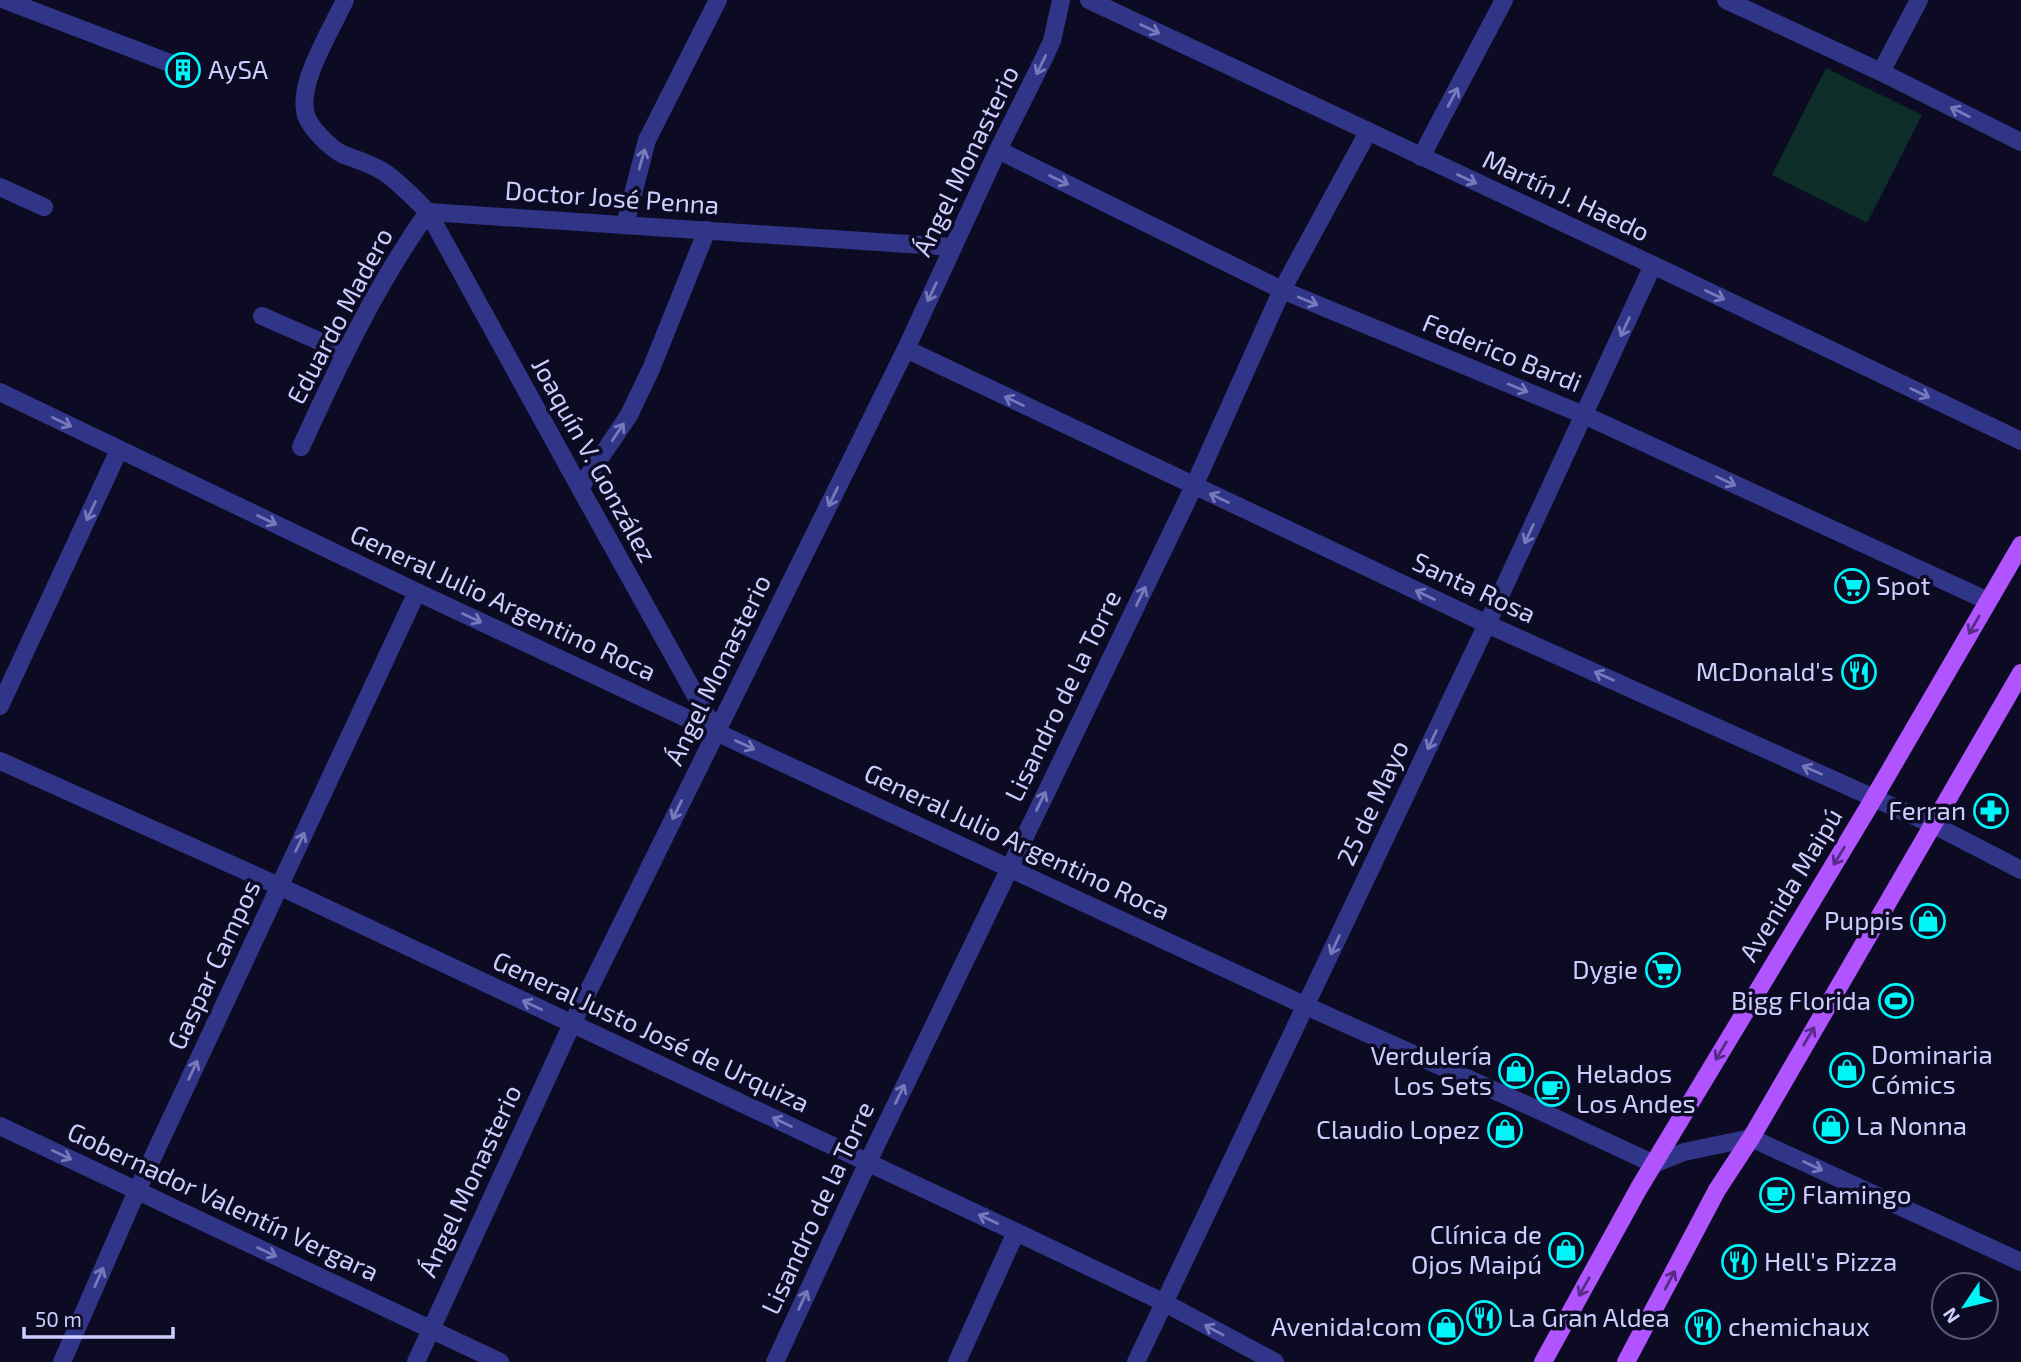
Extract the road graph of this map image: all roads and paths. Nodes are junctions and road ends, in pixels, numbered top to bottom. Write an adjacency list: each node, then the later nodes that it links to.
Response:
1 (5, 0): 9 (street)
2 (345, 0): 17 (street)
3 (718, 0): 18 (street, one-way to 3)
4 (1061, 0): 13 (street, Ángel Monasterio, one-way to 13)
5 (1089, 0): 11 (street, Martín J. Haedo, one-way to 11)
6 (1504, 0): 14 (street, one-way to 6)
7 (1726, 0): 10 (street)
8 (1919, 0): 10 (street)
9 (175, 65)
10 (1881, 72): 12 (street, one-way to 10)
11 (1368, 132): 14 (street, Martín J. Haedo); 22 (street, Lisandro de la Torre)
12 (2021, 142)
13 (998, 150): 20 (street, Ángel Monasterio); 22 (street, Federico Bardi, one-way to 22)
14 (1421, 158): 21 (street, Martín J. Haedo, one-way to 21)
15 (0, 187): 16 (street)
16 (44, 206)
17 (428, 212): 18 (street, Doctor José Penna); 25 (street, Eduardo Madero); 32 (street, Joaquín V. González)
18 (625, 225): 19 (street, Doctor José Penna)
19 (707, 230): 20 (street, Doctor José Penna); 32 (street, one-way to 19)
20 (953, 247): 24 (street, Ángel Monasterio, one-way to 24)
21 (1653, 265): 27 (street, 25 de Mayo, one-way to 27); 28 (street, Martín J. Haedo, one-way to 28)
22 (1282, 290): 27 (street, Federico Bardi, one-way to 27); 31 (street, Lisandro de la Torre)
23 (262, 316): 25 (street)
24 (906, 349): 31 (street, Santa Rosa, one-way to 24); 39 (street, Ángel Monasterio, one-way to 39)
25 (344, 352): 29 (street, Eduardo Madero)
26 (0, 392): 30 (street, General Julio Argentino Roca, one-way to 30)
27 (1584, 415): 35 (street, Federico Bardi, one-way to 35); 36 (street, 25 de Mayo, one-way to 36)
28 (2021, 441)
29 (301, 447)
30 (119, 450): 34 (street, General Julio Argentino Roca, one-way to 34); 38 (street, one-way to 38)
31 (1194, 486): 36 (street, Santa Rosa, one-way to 31); 43 (street, Lisandro de la Torre, one-way to 31)
32 (580, 488): 39 (street, Joaquín V. González)
33 (2021, 545): 35 (main road, Avenida Maipú)
34 (417, 592): 39 (street, General Julio Argentino Roca, one-way to 39); 45 (street, Gaspar Campos, one-way to 34)
35 (1988, 601): 41 (main road, Avenida Maipú, one-way to 41)
36 (1487, 624): 41 (street, Santa Rosa, one-way to 36); 46 (street, 25 de Mayo, one-way to 46)
37 (2021, 673): 42 (main road)
38 (0, 706)
39 (716, 732): 43 (street, General Julio Argentino Roca, one-way to 43); 47 (street, Ángel Monasterio, one-way to 47)
40 (0, 761): 45 (street, General Justo José de Urquiza)
41 (1874, 798): 42 (street, Santa Rosa); 51 (main road, Avenida Maipú, one-way to 51)
42 (1934, 825): 44 (street, Santa Rosa); 49 (main road, one-way to 42)
43 (1009, 867): 46 (street, General Julio Argentino Roca); 50 (street, Lisandro de la Torre, one-way to 43)
44 (2021, 870)
45 (279, 887): 47 (street, General Justo José de Urquiza, one-way to 45); 52 (street, Gaspar Campos, one-way to 45)
46 (1306, 1006): 51 (street, General Julio Argentino Roca); 55 (street, 25 de Mayo)
47 (572, 1024): 50 (street, General Justo José de Urquiza, one-way to 47); 56 (street, Ángel Monasterio)
48 (0, 1126): 52 (street, Gobernador Valentín Vergara, one-way to 52)
49 (1751, 1138): 51 (street); 54 (street, one-way to 54); 65 (main road, one-way to 49)
50 (868, 1162): 53 (street, General Justo José de Urquiza, one-way to 50); 60 (street, Lisandro de la Torre, one-way to 50)
51 (1654, 1164): 64 (main road, Avenida Maipú, one-way to 64)
52 (137, 1191): 56 (street, Gobernador Valentín Vergara, one-way to 56); 57 (street, Gaspar Campos, one-way to 52)
53 (1016, 1232): 55 (street, General Justo José de Urquiza); 61 (street)
54 (2021, 1262)
55 (1165, 1303): 62 (street, 25 de Mayo); 63 (street, General Justo José de Urquiza, one-way to 55)
56 (431, 1329): 58 (street, Ángel Monasterio); 59 (street, Gobernador Valentín Vergara)
57 (62, 1362)
58 (416, 1362)
59 (500, 1362)
60 (775, 1362)
61 (957, 1362)
62 (1136, 1362)
63 (1275, 1362)
64 (1543, 1362)
65 (1626, 1362)

